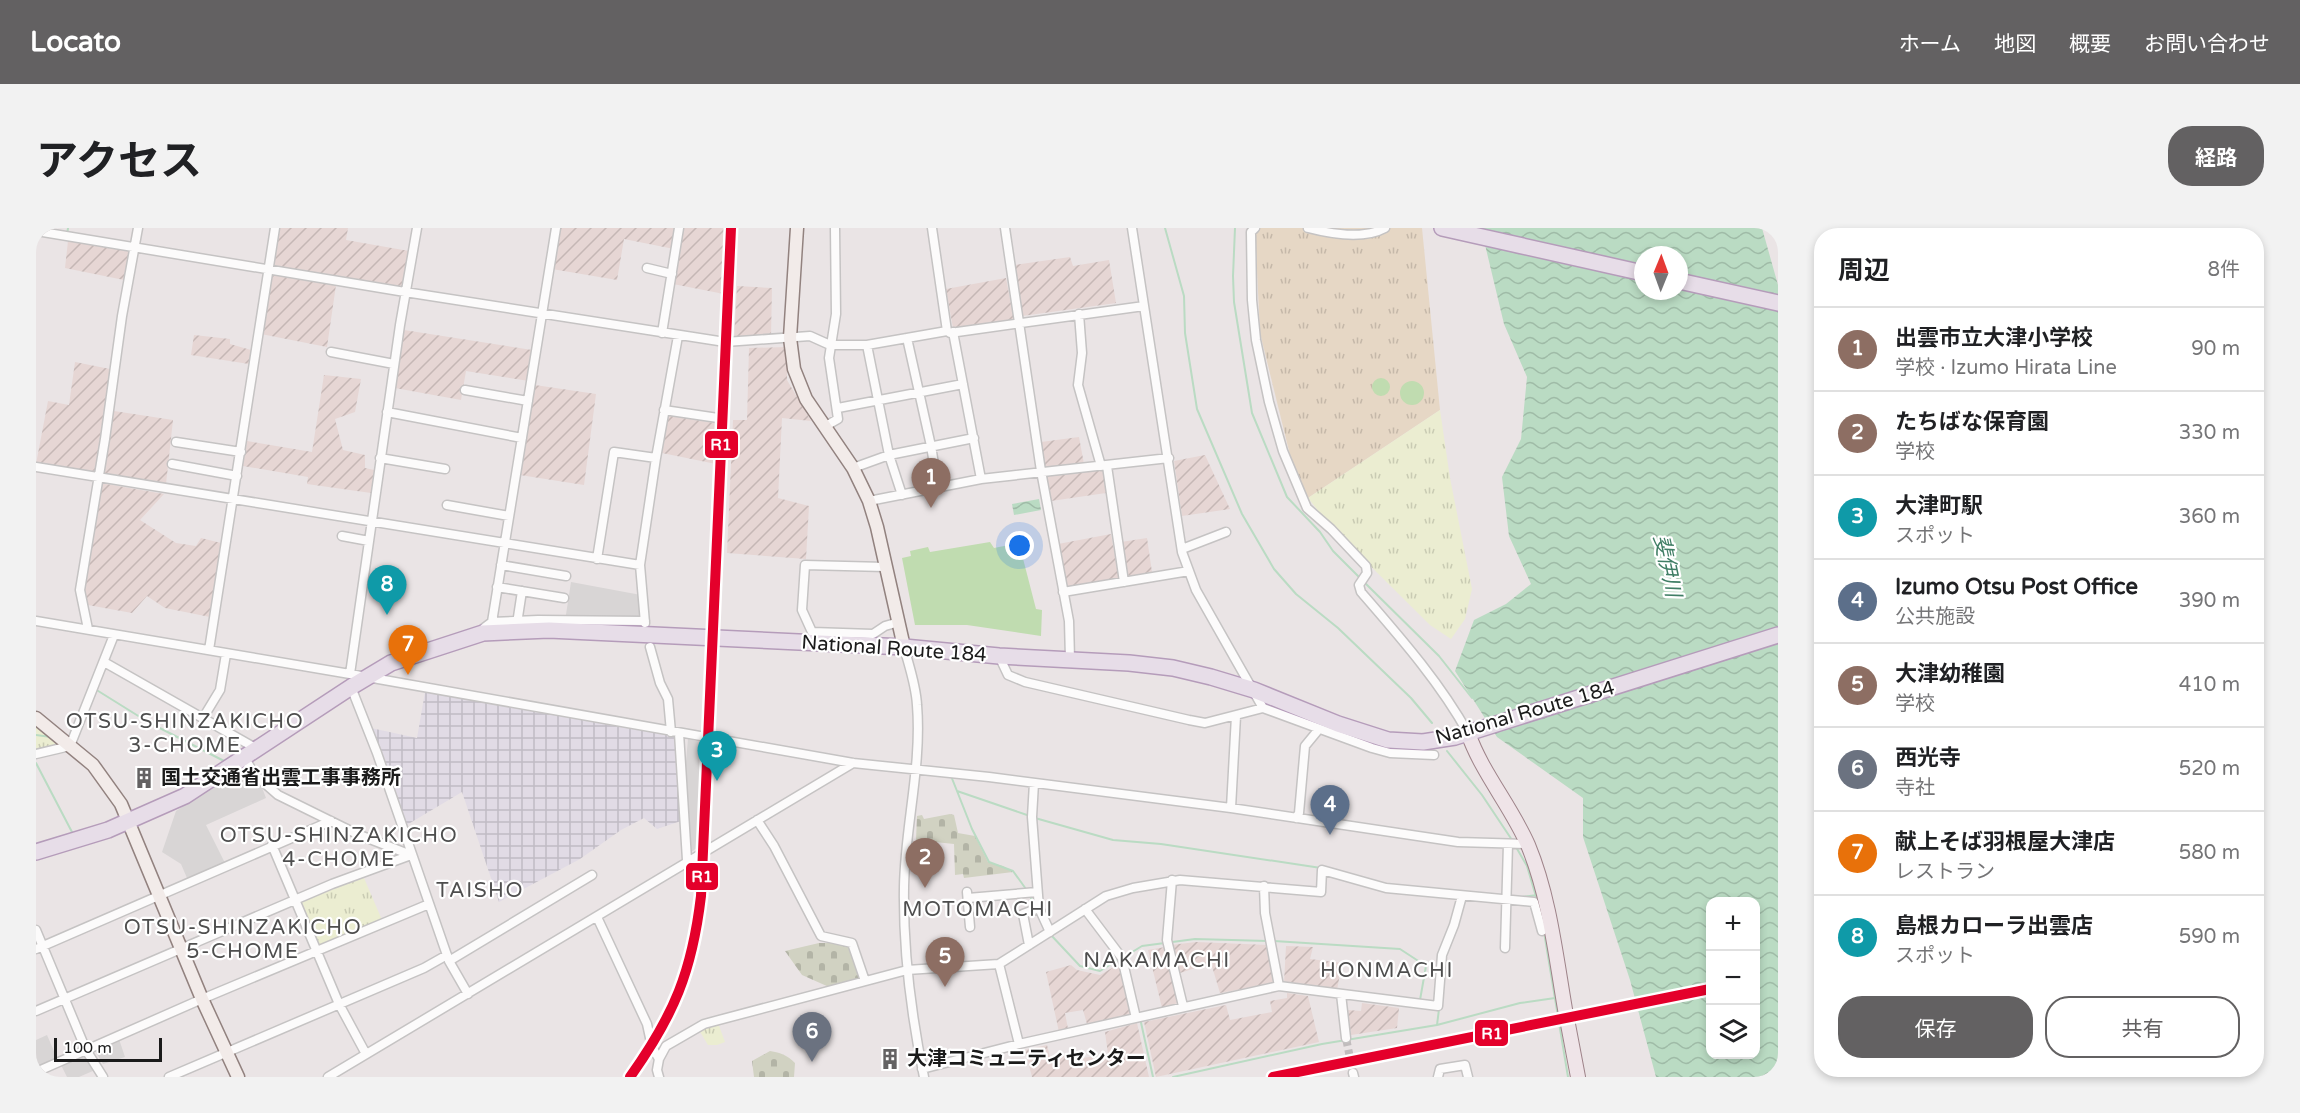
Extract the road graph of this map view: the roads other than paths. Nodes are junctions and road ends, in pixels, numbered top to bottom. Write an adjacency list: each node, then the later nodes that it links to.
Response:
1 (138, 228): 17 (street)
2 (275, 228): 19 (street)
3 (417, 228): 23 (street)
4 (556, 228): 26 (street)
5 (679, 228): 21 (street)
6 (796, 228): 32 (main road)
7 (835, 228): 34 (street)
8 (932, 228): 29 (street)
9 (1005, 228): 28 (street)
10 (1132, 228): 25 (street)
11 (1255, 228): 111 (street)
12 (1308, 228): 13 (street)
13 (1385, 228)
14 (1442, 228): 20 (highway)
15 (36, 231): 16 (street)
16 (66, 232): 17 (street)
17 (135, 246): 19 (street); 64 (street)
18 (646, 268): 21 (street)
19 (268, 271): 23 (street); 52 (street)
20 (1634, 271)
21 (672, 274): 30 (street)
22 (1688, 283): 24 (highway)
23 (405, 292): 26 (street); 37 (street)
24 (1778, 303)
25 (1144, 306): 27 (street); 56 (street)
26 (543, 312): 30 (street); 42 (street)
27 (1079, 314): 28 (street); 58 (street)
28 (1019, 323): 29 (street); 62 (street)
29 (950, 332): 33 (street); 38 (street)
30 (662, 333): 31 (street)
31 (678, 336): 32 (street); 44 (street)
32 (790, 338): 34 (street); 47 (main road)
33 (907, 338): 35 (street); 40 (street)
34 (830, 345): 35 (street); 43 (street)
35 (867, 345): 41 (street)
36 (331, 352): 37 (street)
37 (394, 363): 45 (street)
38 (963, 384): 40 (street); 49 (street)
39 (465, 390): 42 (street)
40 (919, 392): 41 (street); 51 (street)
41 (878, 400): 43 (street); 53 (street)
42 (528, 401): 48 (street)
43 (838, 408): 47 (street)
44 (664, 410): 46 (street); 55 (street)
45 (387, 412): 48 (street); 54 (street)
46 (718, 418)
47 (824, 427): 61 (main road)
48 (522, 438): 71 (street)
49 (975, 438): 51 (street); 65 (street)
50 (176, 442): 52 (street)
51 (931, 446): 53 (street); 66 (street)
52 (241, 452): 63 (street)
53 (888, 455): 61 (street); 67 (street)
54 (380, 458): 60 (street); 72 (street)
55 (656, 458): 78 (street); 80 (street)
56 (1169, 458): 58 (street); 77 (street)
57 (172, 464): 63 (street)
58 (1104, 466): 62 (street); 84 (street)
59 (36, 467): 64 (street)
60 (445, 468)
61 (853, 468): 69 (main road)
62 (1041, 471): 65 (street); 87 (street)
63 (237, 476): 68 (street)
64 (99, 477): 68 (street); 93 (street)
65 (981, 479): 66 (street)
66 (938, 489): 67 (street)
67 (902, 495): 69 (street)
68 (234, 499): 72 (street); 98 (street)
69 (869, 501): 81 (main road)
70 (447, 505): 71 (street)
71 (509, 516): 76 (street)
72 (372, 522): 75 (street); 76 (street)
73 (1226, 532): 77 (street)
74 (342, 536): 75 (street)
75 (369, 541): 104 (street)
76 (504, 543): 78 (street); 79 (street)
77 (1182, 549): 82 (street)
78 (597, 559): 80 (street)
79 (501, 565): 83 (street); 85 (street)
80 (640, 565): 92 (street)
81 (885, 567): 91 (main road); 91 (street)
82 (1189, 571): 84 (street); 105 (street)
83 (566, 576)
84 (1124, 582): 87 (street)
85 (497, 587): 86 (street); 92 (street)
86 (522, 591): 88 (street); 89 (street)
87 (1063, 592): 101 (street)
88 (564, 598)
89 (518, 617)
90 (36, 621): 93 (street)
91 (899, 622): 97 (main road)
92 (487, 628): 97 (highway, National Route 184); 103 (highway, National Route 184)
93 (88, 629): 94 (street)
94 (114, 635): 98 (street); 102 (street)
95 (1778, 636): 111 (highway, National Route 184)
96 (650, 647): 112 (street)
97 (904, 647): 100 (highway, National Route 184); 118 (street)
98 (209, 650): 99 (street)
99 (225, 654): 104 (street); 109 (street)
100 (999, 656): 101 (highway, National Route 184); 107 (street)
101 (1070, 659): 105 (highway, National Route 184)
102 (104, 662): 109 (street); 113 (street)
103 (367, 677): 104 (highway, National Route 184); 112 (street)
104 (350, 680): 115 (highway, National Route 184); 129 (street)
105 (1254, 690): 106 (street); 111 (highway, National Route 184)
106 (1263, 708): 107 (street); 110 (street)
107 (1236, 716): 120 (street)
108 (36, 718): 113 (main road)
109 (204, 718): 115 (street)
110 (1319, 729): 116 (street); 121 (street)
111 (1474, 731): 126 (main road)
112 (675, 733): 117 (street); 130 (street)
113 (70, 746): 114 (street); 124 (main road)
114 (36, 754)
115 (251, 754): 123 (street); 124 (highway, National Route 184)
116 (1434, 755)
117 (853, 762): 118 (street); 122 (street)
118 (916, 770): 119 (street); 154 (street)
119 (1034, 783): 120 (street); 134 (street)
120 (1231, 808): 121 (street)
121 (1296, 818): 125 (street)
122 (757, 820): 130 (street); 155 (street)
123 (331, 822): 127 (street); 129 (street)
124 (128, 823): 128 (highway, National Route 184); 135 (main road)
125 (1508, 844): 126 (street); 138 (street)
126 (1527, 844): 180 (main road)
127 (272, 845): 135 (street); 137 (street)
128 (36, 852)
129 (411, 855): 137 (street); 139 (street)
130 (687, 860): 142 (street)
131 (592, 875): 152 (street)
132 (1172, 880): 133 (street); 141 (street); 162 (street)
133 (1264, 886): 136 (street); 156 (street)
134 (1037, 891): 140 (street); 143 (street)
135 (160, 896): 148 (street); 150 (main road)
136 (1462, 896): 138 (street); 158 (street)
137 (296, 900): 150 (street); 151 (street)
138 (1506, 900): 145 (street); 149 (street)
139 (429, 904): 151 (street); 152 (street)
140 (1039, 908): 146 (street); 147 (street)
141 (1085, 909): 146 (street); 164 (street)
142 (597, 917): 157 (street); 170 (street)
143 (970, 927)
144 (36, 930): 148 (street)
145 (1542, 931)
146 (1050, 932): 147 (street)
147 (1029, 945): 153 (street)
148 (40, 948): 159 (street)
149 (1505, 948)
150 (182, 949): 159 (street); 160 (main road)
151 (317, 952): 160 (street); 161 (street)
152 (448, 958): 157 (street); 161 (street)
153 (999, 964): 154 (street); 166 (street)
154 (907, 970): 155 (street); 172 (street)
155 (865, 981): 170 (street)
156 (1279, 986): 158 (street); 162 (street)
157 (468, 994): 169 (street)
158 (1341, 994): 165 (street)
159 (64, 999): 163 (street); 167 (street)
160 (202, 999): 167 (street); 168 (main road)
161 (339, 1004): 168 (street); 169 (street)
162 (1183, 1006): 164 (street)
163 (36, 1011)
164 (1136, 1018): 166 (street)
165 (1346, 1038)
166 (1019, 1044): 172 (street)
167 (86, 1050): 171 (street); 173 (street)
168 (227, 1052): 174 (street); 175 (main road)
169 (366, 1054): 176 (street)
170 (659, 1059): 177 (street)
171 (36, 1072)
172 (923, 1073)
173 (103, 1077)
174 (169, 1077)
175 (237, 1077)
176 (328, 1077)
177 (659, 1077)
178 (1438, 1077): 179 (street)
179 (1468, 1077)
180 (1578, 1077)

